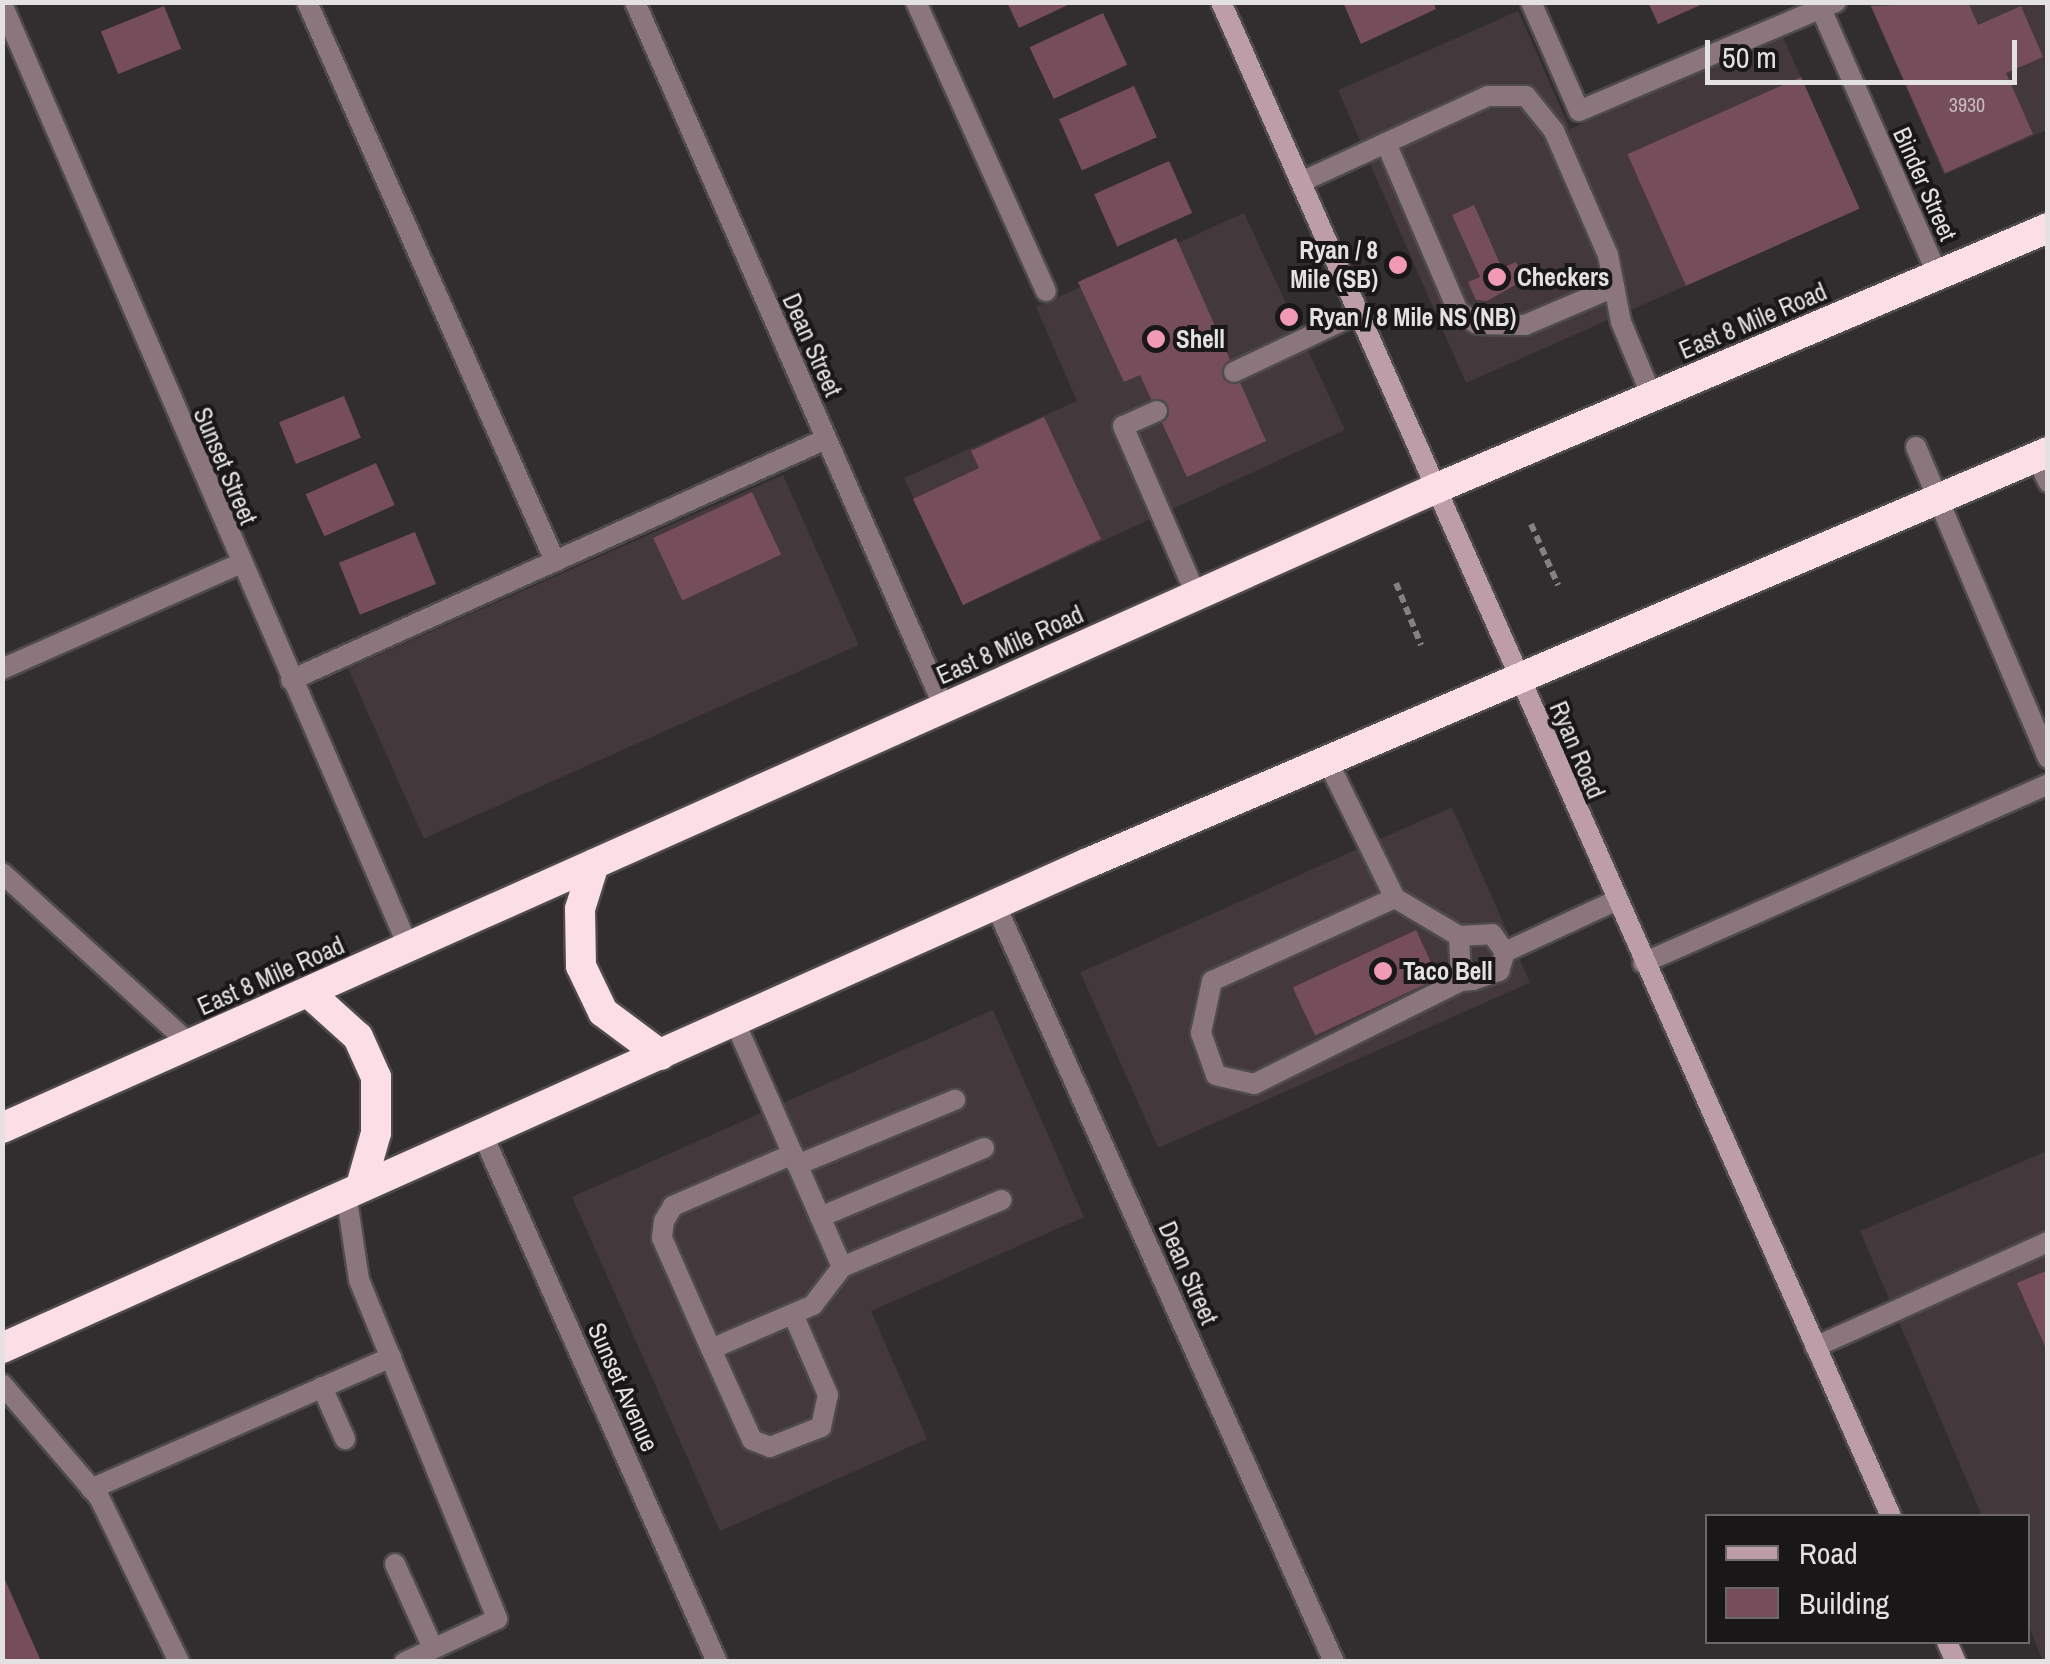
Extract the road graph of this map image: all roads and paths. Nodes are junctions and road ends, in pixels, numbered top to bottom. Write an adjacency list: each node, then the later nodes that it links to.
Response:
1 (308, 2): 24 (street)
2 (635, 2): 18 (street, Dean Street)
3 (916, 2): 13 (street)
4 (1221, 2): 9 (main road, Ryan Road)
5 (1531, 2): 7 (street)
6 (2, 4): 25 (street, Sunset Street)
7 (1825, 5): 11 (street, Binder Street)
8 (1386, 143): 9 (street); 12 (street); 12 (street)
9 (1301, 182): 14 (main road, Ryan Road)
10 (2048, 228): 11 (highway, East 8 Mile Road)
11 (1938, 275): 16 (highway, East 8 Mile Road)
12 (1614, 287): 16 (street)
13 (1046, 291)
14 (1358, 312): 15 (street); 21 (main road, Ryan Road)
15 (1234, 372)
16 (1652, 397): 21 (highway, East 8 Mile Road)
17 (1157, 410): 28 (street)
18 (826, 439): 24 (street); 33 (street, Dean Street)
19 (1916, 447): 22 (street)
20 (2044, 463): 22 (highway)
21 (1437, 488): 28 (highway, East 8 Mile Road); 31 (main road, Ryan Road)
22 (1937, 498): 31 (highway); 34 (street)
23 (1531, 524): 27 (path)
24 (555, 561): 32 (street)
25 (239, 564): 30 (street); 32 (street, Sunset Street)
26 (1396, 583): 29 (path)
27 (1558, 585)
28 (1196, 595): 33 (highway, East 8 Mile Road)
29 (1421, 646)
30 (2, 669)
31 (1518, 676): 35 (highway); 40 (main road, Ryan Road)
32 (291, 680): 43 (street, Sunset Street)
33 (944, 707): 37 (highway, East 8 Mile Road)
34 (2048, 758)
35 (1326, 760): 39 (street); 41 (highway)
36 (2048, 784): 45 (street)
37 (594, 864): 43 (highway, East 8 Mile Road); 50 (highway)
38 (2, 873): 49 (street)
39 (1395, 898): 42 (street); 46 (street)
40 (1615, 901): 44 (street); 45 (main road, Ryan Road)
41 (996, 906): 48 (highway); 76 (street, Dean Street)
42 (1458, 936): 44 (street); 46 (street)
43 (408, 946): 47 (highway, East 8 Mile Road)
44 (1506, 952): 46 (street)
45 (1642, 964): 62 (main road, Ryan Road)
46 (1461, 981)
47 (308, 992): 49 (highway, East 8 Mile Road); 56 (highway)
48 (735, 1022): 50 (highway); 55 (street)
49 (192, 1044): 52 (highway, East 8 Mile Road)
50 (661, 1055): 53 (highway)
51 (955, 1100): 55 (street)
52 (2, 1128)
53 (482, 1133): 56 (highway); 75 (street, Sunset Avenue)
54 (984, 1148): 58 (street)
55 (795, 1160): 58 (street); 64 (street)
56 (354, 1190): 63 (highway); 65 (street)
57 (1000, 1200): 60 (street)
58 (820, 1217): 60 (street)
59 (2048, 1242): 62 (street)
60 (842, 1267): 61 (street)
61 (792, 1314): 64 (street); 64 (street)
62 (1815, 1347): 70 (main road, Ryan Road)
63 (2, 1348)
64 (711, 1349)
65 (391, 1357): 67 (street); 72 (street)
66 (2, 1384): 69 (street)
67 (322, 1387): 68 (street); 69 (street)
68 (345, 1439)
69 (92, 1490): 73 (street)
70 (1890, 1514)
71 (394, 1564): 72 (street)
72 (433, 1648): 74 (street)
73 (179, 1662)
74 (405, 1662)
75 (717, 1662)
76 (1334, 1662)

